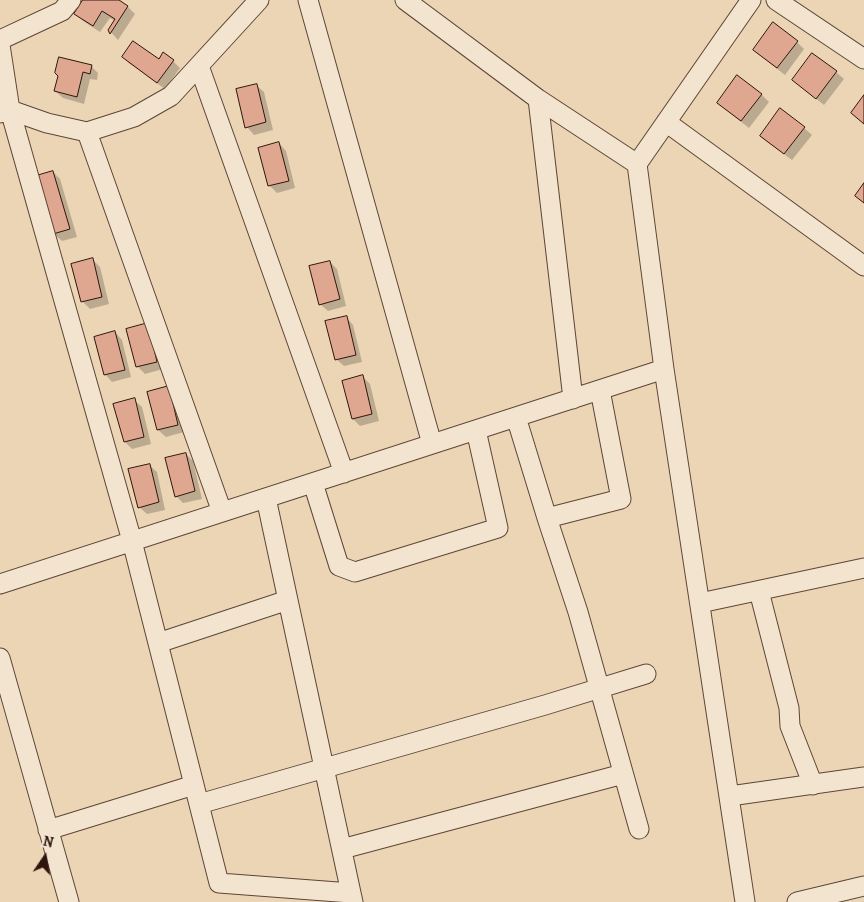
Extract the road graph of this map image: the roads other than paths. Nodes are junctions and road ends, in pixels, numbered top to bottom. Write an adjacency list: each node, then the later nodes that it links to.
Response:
1 (71, 0): 7 (street)
2 (259, 0): 10 (street)
3 (308, 0): 22 (street)
4 (405, 0): 11 (street)
5 (752, 0): 13 (street)
6 (776, 0): 9 (street)
7 (0, 40)
8 (0, 45): 12 (street)
9 (864, 59)
10 (199, 66): 14 (street); 23 (street)
11 (538, 99): 15 (street); 19 (street)
12 (5, 111): 14 (street); 28 (street)
13 (666, 122): 15 (street); 16 (street)
14 (87, 132): 26 (street)
15 (637, 164): 17 (street)
16 (864, 266)
17 (664, 369): 18 (street); 33 (street)
18 (600, 390): 19 (street); 27 (street)
19 (573, 399): 20 (street)
20 (516, 417): 21 (street); 27 (street)
21 (476, 430): 22 (street); 24 (street)
22 (432, 444): 23 (street)
23 (344, 473): 24 (street)
24 (313, 483): 25 (street)
25 (266, 498): 26 (street); 32 (street)
26 (222, 512): 28 (street)
27 (547, 518): 37 (street)
28 (132, 541): 30 (street); 34 (street)
29 (864, 568): 31 (street)
30 (0, 584)
31 (759, 590): 33 (street); 41 (street)
32 (288, 600): 34 (street); 38 (street)
33 (700, 603): 43 (street)
34 (158, 643): 42 (street)
35 (0, 658): 46 (street)
36 (646, 674): 37 (street)
37 (599, 688): 38 (street); 39 (street)
38 (324, 768): 44 (street); 47 (street)
39 (623, 774): 45 (street); 47 (street)
40 (864, 777): 41 (street)
41 (813, 784): 43 (street)
42 (194, 785): 44 (street); 46 (street)
43 (730, 796): 52 (street)
44 (199, 804): 49 (street)
45 (640, 829)
46 (48, 830): 51 (street)
47 (342, 849): 49 (street)
48 (864, 886): 53 (street)
49 (352, 898)
50 (864, 898): 54 (street)
51 (69, 902)
52 (745, 902)
53 (797, 902)
54 (846, 902)

